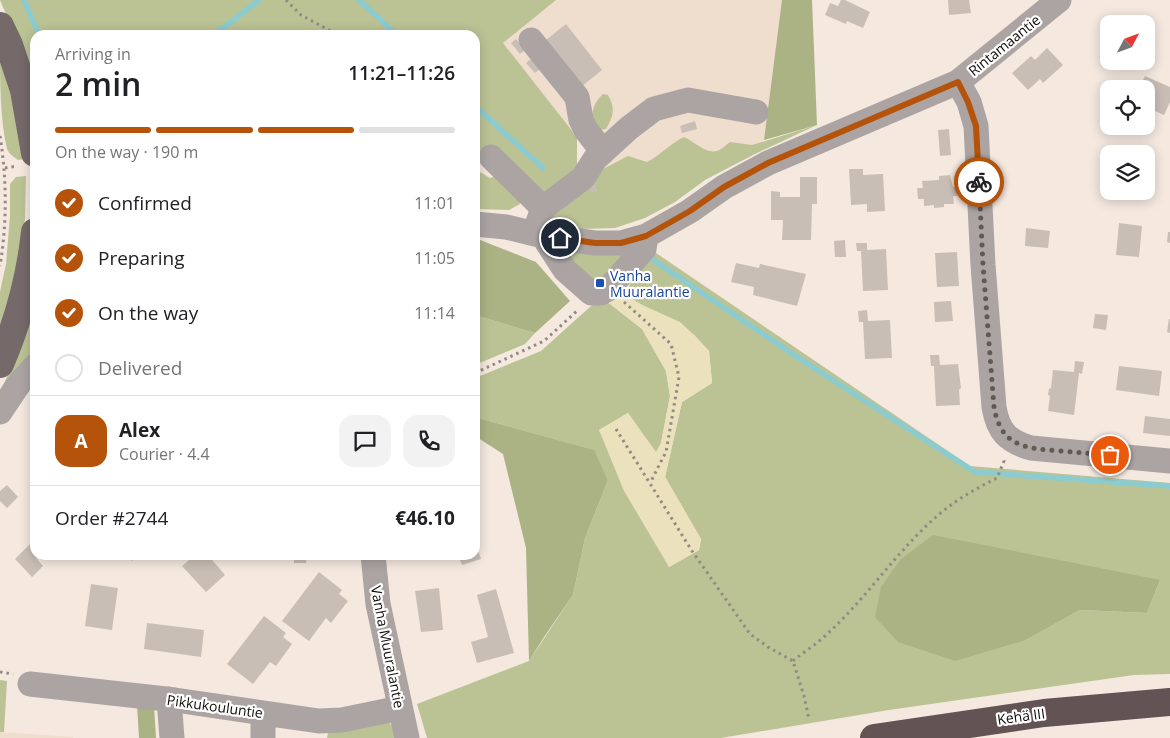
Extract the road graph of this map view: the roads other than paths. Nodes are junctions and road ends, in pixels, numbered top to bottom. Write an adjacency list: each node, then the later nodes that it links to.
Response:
1 (1059, 0): 2 (street, Rintamaantie)
2 (1031, 10): 5 (street, Rintamaantie)
3 (0, 26): 7 (main road)
4 (531, 40): 8 (street)
5 (958, 82): 13 (street, Rintamaantie); 18 (street)
6 (756, 112): 8 (street)
7 (30, 124)
8 (603, 152): 10 (street)
9 (491, 157): 10 (street)
10 (542, 208): 12 (street)
11 (480, 224): 12 (street, Rintamaantie)
12 (539, 235): 13 (street, Rintamaantie); 13 (street)
13 (646, 236)
14 (30, 264): 15 (main road)
15 (0, 364)
16 (30, 372): 17 (street)
17 (0, 412)
18 (1170, 460)
19 (374, 560): 23 (street, Vanha Muuralantie)
20 (30, 684): 21 (street, Pikkukouluntie)
21 (170, 699): 24 (street, Pikkukouluntie); 25 (street)
22 (1170, 702): 28 (highway, Kehä III)
23 (400, 708): 24 (street, Pikkukouluntie); 27 (street, Vanha Muuralantie)
24 (263, 712): 26 (street)
25 (172, 738)
26 (263, 738)
27 (407, 738)
28 (874, 738)

